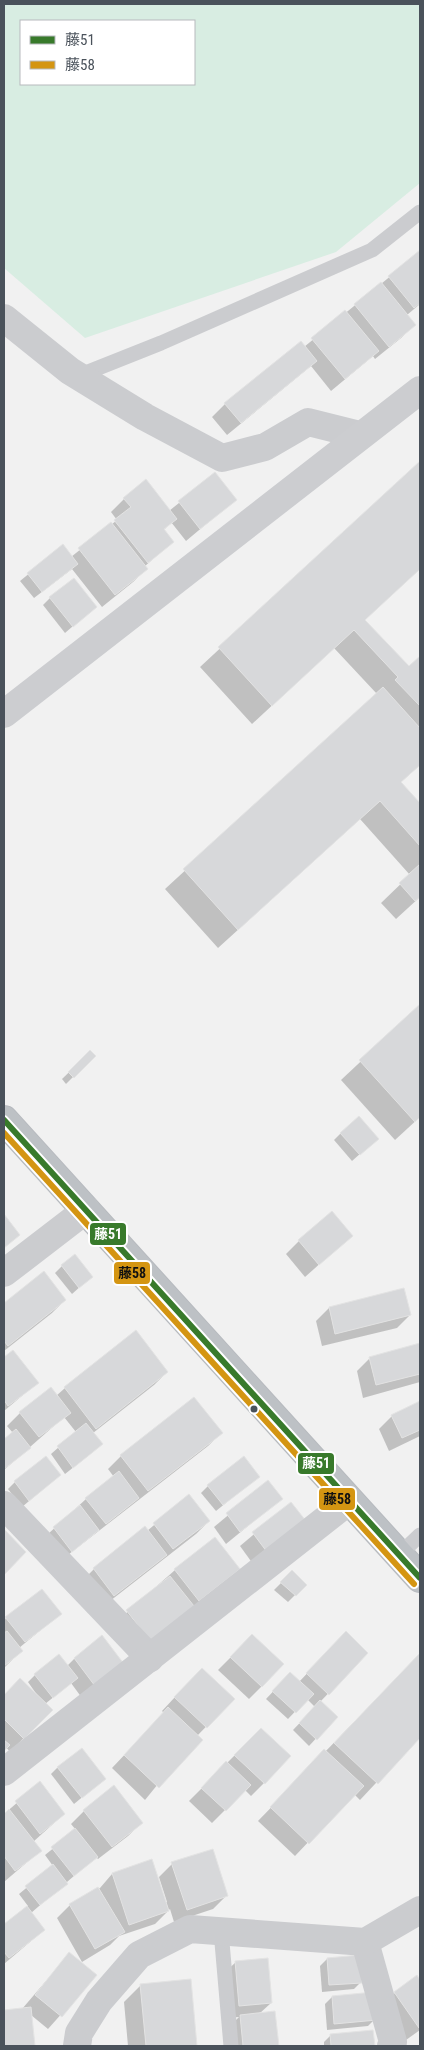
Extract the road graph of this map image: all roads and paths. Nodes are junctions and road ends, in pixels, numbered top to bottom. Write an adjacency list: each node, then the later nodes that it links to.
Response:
1 (420, 212): 3 (lane)
2 (4, 318): 3 (street)
3 (78, 376): 5 (street)
4 (420, 390): 5 (street)
5 (360, 435): 6 (street)
6 (4, 714)
7 (4, 1120): 8 (highway)
8 (86, 1210): 9 (street); 10 (highway)
9 (4, 1273)
10 (349, 1500): 13 (highway); 15 (street)
11 (4, 1505): 15 (street)
12 (420, 1535): 13 (lane)
13 (398, 1556): 14 (highway)
14 (420, 1578)
15 (150, 1658): 16 (street)
16 (4, 1772)
17 (420, 1910): 19 (street)
18 (221, 1930): 19 (street); 20 (street); 21 (lane)
19 (365, 1942): 22 (street)
20 (76, 2046)
21 (231, 2046)
22 (391, 2046)

